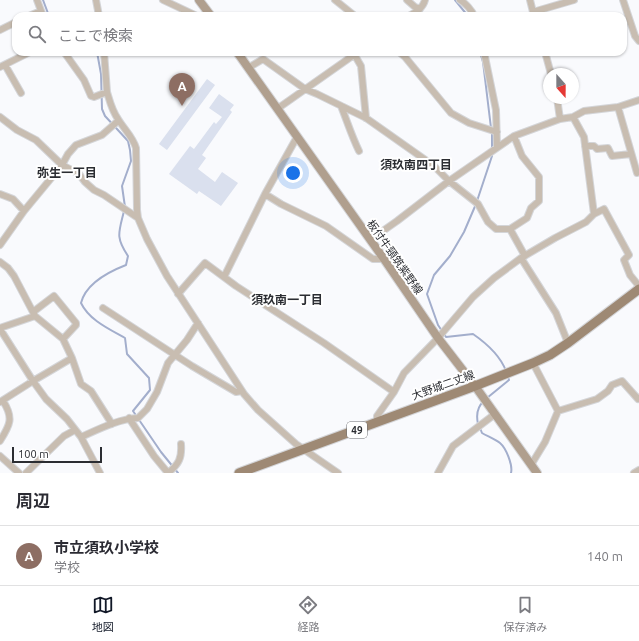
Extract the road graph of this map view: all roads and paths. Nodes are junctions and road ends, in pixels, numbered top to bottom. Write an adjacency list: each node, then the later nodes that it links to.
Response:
1 (37, 0): 13 (street)
2 (96, 0): 14 (street)
3 (163, 0): 15 (street)
4 (199, 0): 16 (main road)
5 (335, 0): 17 (street)
6 (407, 0): 12 (street)
7 (425, 0): 12 (street)
8 (460, 0): 19 (street)
9 (530, 0): 20 (street)
10 (574, 0): 21 (street)
11 (623, 0): 25 (street)
12 (420, 9): 18 (street)
13 (42, 12)
14 (98, 12)
15 (188, 12)
16 (208, 12)
17 (350, 12)
18 (415, 12)
19 (472, 12)
20 (533, 12)
21 (540, 12)
22 (0, 21): 24 (street)
23 (12, 24): 24 (street)
24 (2, 29)
25 (639, 42)
26 (22, 56): 35 (street)
27 (67, 56): 40 (street)
28 (104, 56): 40 (street)
29 (240, 56): 36 (main road, 板付牛頸筑紫野線)
30 (352, 56): 38 (street)
31 (357, 56): 48 (street)
32 (405, 56): 51 (street)
33 (485, 56): 51 (street)
34 (546, 56): 37 (street)
35 (2, 66): 39 (street)
36 (248, 68): 38 (street); 45 (main road, 板付牛頸筑紫野線)
37 (549, 68)
38 (305, 89): 43 (street); 45 (street)
39 (21, 93)
40 (105, 93): 50 (street)
41 (639, 100): 44 (street)
42 (558, 104): 49 (street)
43 (341, 106): 48 (street); 56 (street)
44 (618, 107): 47 (street); 57 (street)
45 (277, 109): 53 (main road, 板付牛頸筑紫野線)
46 (0, 117): 58 (street)
47 (573, 117): 49 (street); 54 (street)
48 (366, 118): 60 (street)
49 (560, 119): 52 (street)
50 (118, 120): 58 (street); 65 (street)
51 (497, 132): 55 (street)
52 (514, 136): 55 (street); 66 (street)
53 (297, 137): 62 (street); 67 (main road, 板付牛頸筑紫野線)
54 (585, 146): 57 (street); 64 (street)
55 (497, 147): 60 (street)
56 (359, 151)
57 (632, 154): 59 (street)
58 (62, 165): 63 (street); 65 (street)
59 (637, 173)
60 (449, 181): 66 (street); 67 (street)
61 (0, 194): 63 (street)
62 (265, 194): 70 (street); 72 (street)
63 (24, 211): 68 (street)
64 (594, 214): 69 (street); 73 (street)
65 (138, 218): 74 (street)
66 (510, 229): 69 (street)
67 (370, 240): 70 (main road, 板付牛頸筑紫野線)
68 (0, 245)
69 (523, 257): 79 (street); 81 (street)
70 (384, 259): 79 (main road, 板付牛頸筑紫野線)
71 (0, 262): 76 (street)
72 (224, 276): 74 (street); 88 (street)
73 (639, 290): 81 (main road, 大野城二丈線 / 49)
74 (178, 294): 77 (street)
75 (103, 308): 82 (street)
76 (34, 314): 78 (street); 80 (street); 80 (street)
77 (198, 323): 82 (street); 87 (street)
78 (0, 328): 85 (street)
79 (438, 338): 86 (main road, 板付牛頸筑紫野線); 88 (street)
80 (63, 339): 83 (street)
81 (568, 343): 84 (main road, 大野城二丈線 / 49)
82 (175, 355): 87 (street); 93 (street)
83 (72, 358): 85 (street); 95 (street)
84 (533, 363): 86 (main road, 大野城二丈線 / 49); 91 (street)
85 (33, 381): 90 (street); 96 (street)
86 (475, 386): 92 (main road, 板付牛頸筑紫野線); 94 (main road, 大野城二丈線 / 49)
87 (242, 391): 100 (street)
88 (394, 392): 94 (street)
89 (639, 399): 91 (street)
90 (2, 402): 98 (street)
91 (558, 411): 102 (street)
92 (494, 414): 102 (main road, 板付牛頸筑紫野線); 110 (street)
93 (129, 418): 95 (street); 107 (street)
94 (377, 423): 100 (main road, 大野城二丈線 / 49)
95 (112, 424): 97 (street)
96 (75, 430): 97 (street); 105 (street)
97 (81, 437): 106 (street)
98 (0, 441)
99 (182, 444): 107 (street)
100 (303, 450): 108 (main road, 大野城二丈線 / 49); 109 (street)
101 (0, 456): 104 (street)
102 (531, 465): 111 (main road, 板付牛頸筑紫野線)
103 (639, 470): 112 (street)
104 (19, 473)
105 (26, 473)
106 (100, 473)
107 (168, 473)
108 (239, 473)
109 (336, 473)
110 (438, 473)
111 (537, 473)
112 (634, 473)

